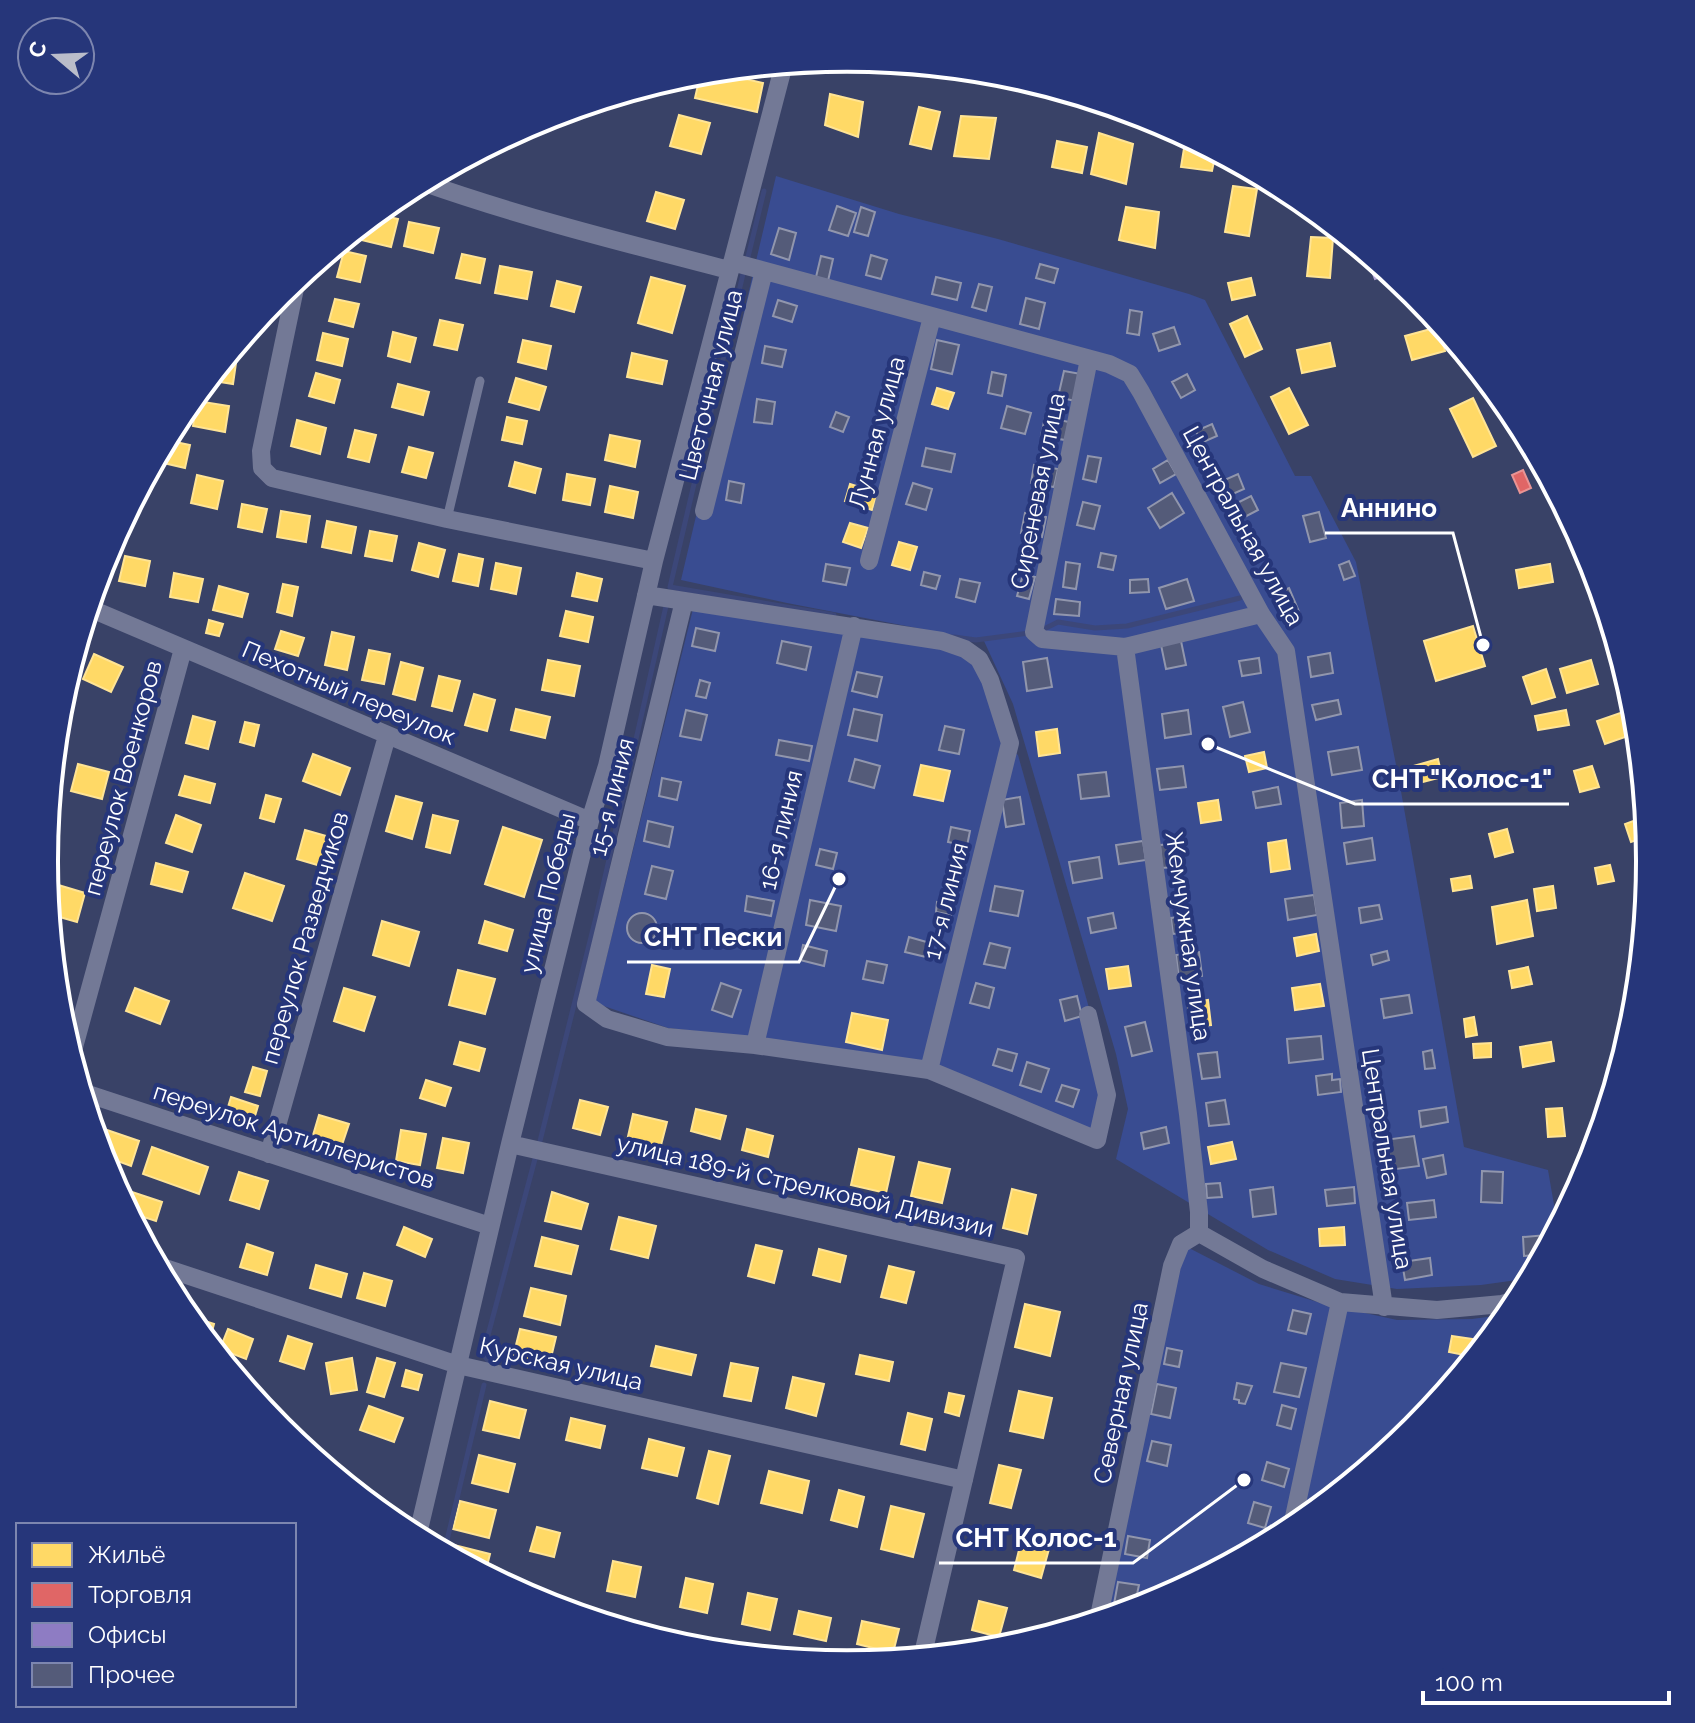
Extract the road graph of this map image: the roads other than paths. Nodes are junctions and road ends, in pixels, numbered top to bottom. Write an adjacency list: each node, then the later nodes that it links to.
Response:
1 (781, 75): 3 (street, улица Победы)
2 (437, 188): 3 (street, Центральная улица)
3 (730, 266): 4 (street, Центральная улица); 11 (street, улица Победы)
4 (764, 271): 6 (street, Центральная улица); 9 (street, Цветочная улица)
5 (293, 300): 10 (street)
6 (932, 317): 7 (street, Центральная улица); 12 (street, Лунная улица)
7 (1089, 359): 16 (street, Центральная улица); 18 (street, Сиреневая улица)
8 (480, 381): 10 (lane)
9 (704, 511)
10 (447, 519): 11 (street)
11 (654, 561): 13 (street, улица Победы)
12 (869, 561)
13 (646, 595): 14 (street); 21 (street, улица Победы)
14 (684, 601): 17 (street); 24 (street, 15-я линия)
15 (99, 612): 19 (street, Пехотный переулок)
16 (1261, 614): 18 (street); 34 (street, Центральная улица)
17 (854, 626): 24 (street, 16-я линия); 25 (street, 17-я линия)
18 (1125, 647): 30 (street, Жемчужная улица)
19 (183, 649): 20 (street, Пехотный переулок); 23 (street, переулок Военкоров)
20 (387, 736): 21 (street, Пехотный переулок); 28 (street, переулок Разведчиков)
21 (590, 821): 27 (street, улица Победы)
22 (1088, 1015): 25 (street)
23 (77, 1034)
24 (755, 1045): 25 (street)
25 (929, 1070)
26 (94, 1096): 28 (street, переулок Артиллеристов)
27 (510, 1144): 29 (street, улица Победы); 36 (street, улица 189-й Стрелковой Дивизии)
28 (269, 1154): 29 (street, переулок Артиллеристов)
29 (490, 1226): 35 (street, улица Победы)
30 (1199, 1233): 32 (street, Центральная улица); 39 (street, Северная улица)
31 (173, 1271): 35 (street, Курская улица)
32 (1340, 1302): 34 (street, Центральная улица); 37 (street)
33 (1502, 1303): 34 (street, Центральная улица)
34 (1384, 1307)
35 (458, 1365): 36 (street, Курская улица); 38 (street, улица Победы)
36 (964, 1480): 40 (street, улица 189-й Стрелковой Дивизии)
37 (1295, 1511)
38 (420, 1525)
39 (1100, 1609)
40 (925, 1647)

